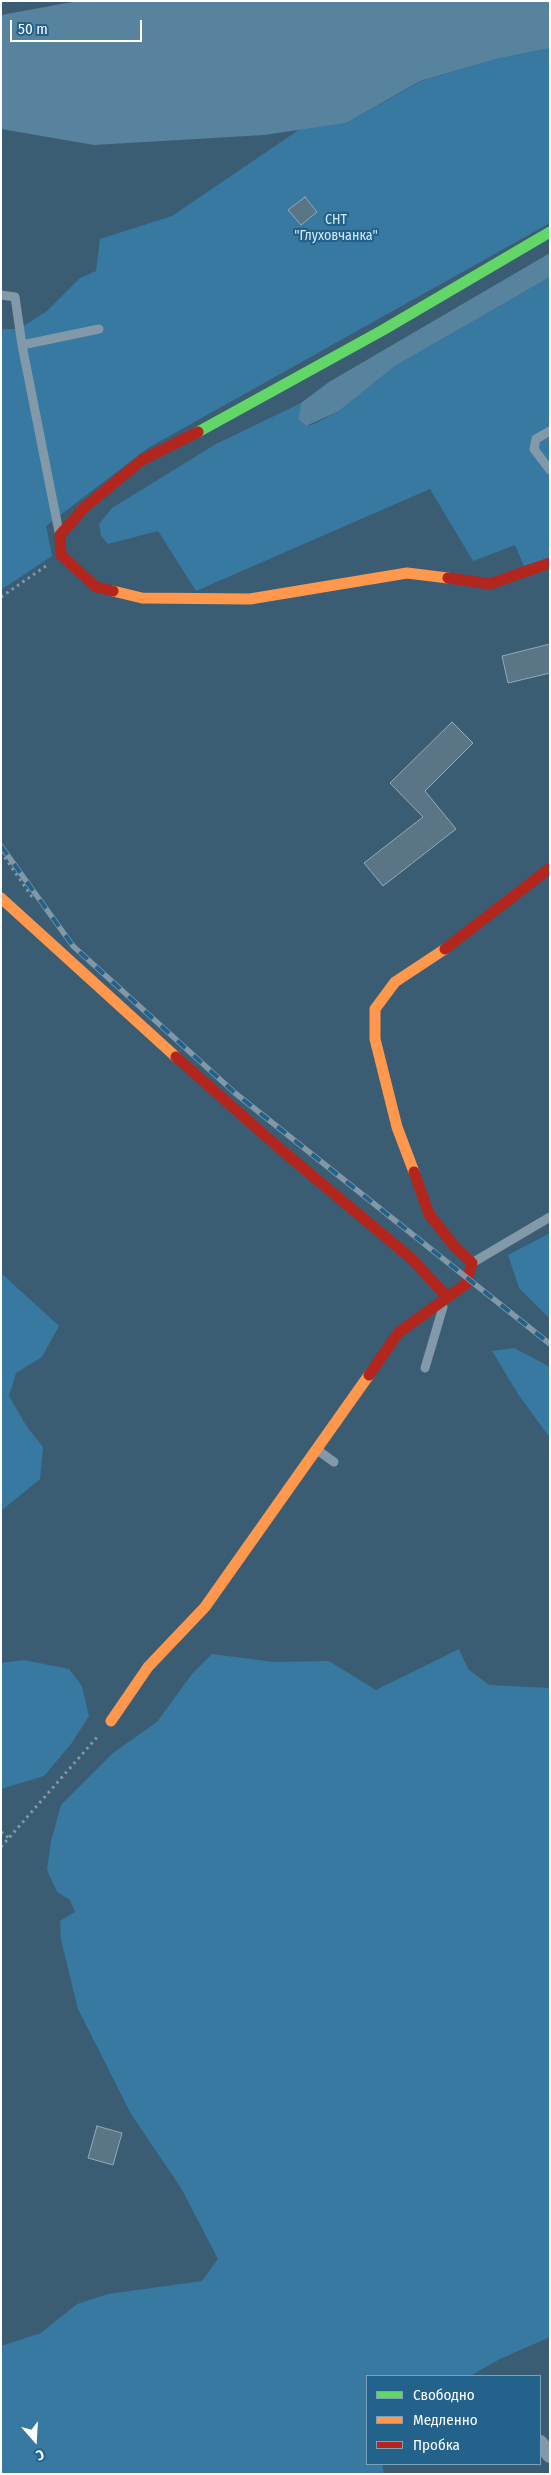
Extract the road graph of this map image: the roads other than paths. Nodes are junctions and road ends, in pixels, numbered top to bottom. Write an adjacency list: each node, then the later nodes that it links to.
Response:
1 (550, 232): 7 (street)
2 (1, 295): 4 (lane)
3 (98, 329): 4 (lane)
4 (22, 345): 7 (lane)
5 (550, 431): 6 (lane)
6 (550, 470)
7 (60, 535): 8 (street)
8 (550, 563)
9 (550, 868): 12 (street)
10 (1, 898): 13 (street)
11 (550, 1218): 12 (lane)
12 (472, 1263): 13 (street)
13 (446, 1297): 14 (lane); 15 (street)
14 (425, 1368)
15 (316, 1449): 16 (lane); 17 (street)
16 (334, 1462)
17 (111, 1721)
18 (541, 2444): 19 (street)
19 (550, 2455)

